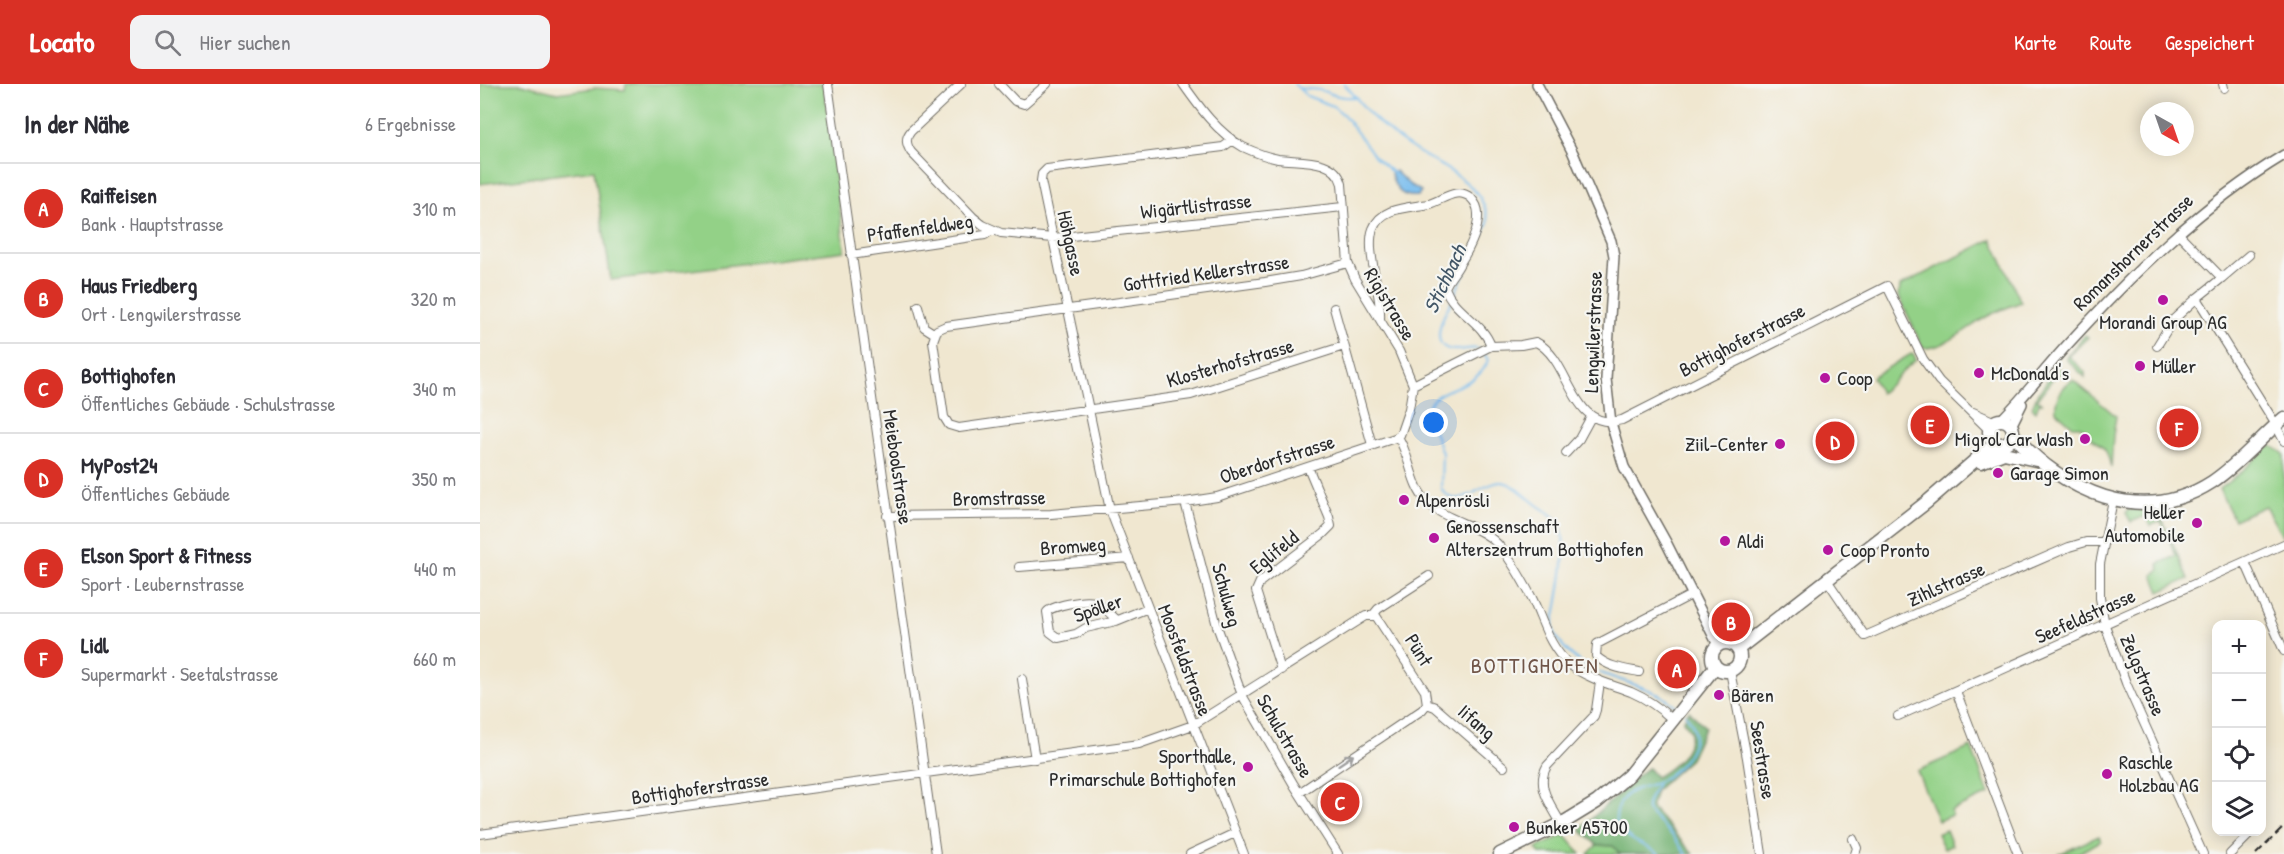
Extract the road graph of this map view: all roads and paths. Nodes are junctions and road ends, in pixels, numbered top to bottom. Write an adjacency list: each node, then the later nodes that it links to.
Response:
1 (828, 84): 13 (street, Meieboolstrasse)
2 (960, 84): 10 (street)
3 (999, 84): 4 (street)
4 (1047, 84)
5 (1183, 84): 7 (street, Rigistrasse)
6 (1537, 84): 30 (street, Lengwilerstrasse)
7 (1233, 140): 9 (street, Rigistrasse); 12 (street, Höhgasse)
8 (2284, 155): 11 (street, Romanshornerstrasse)
9 (1343, 207): 12 (street, Wigärtlistrasse); 15 (street, Rigistrasse)
10 (992, 230): 12 (street, Wigärtlistrasse); 13 (street, Pfaffenfeldweg)
11 (2178, 233): 16 (street); 31 (street, Romanshornerstrasse)
12 (1053, 238): 20 (street, Höhgasse)
13 (852, 255): 42 (street, Meieboolstrasse)
14 (2249, 255): 16 (street)
15 (1348, 263): 20 (street, Gottfried Kellerstrasse); 21 (street, Rigistrasse)
16 (2222, 278): 17 (street)
17 (2198, 298): 23 (street); 29 (street)
18 (918, 306): 22 (street)
19 (1334, 308): 24 (street)
20 (1068, 309): 22 (street, Gottfried Kellerstrasse); 27 (street, Höhgasse)
21 (1380, 319): 25 (street); 26 (street, Rigistrasse)
22 (934, 334): 27 (street, Klosterhofstrasse)
23 (2157, 345)
24 (1344, 346): 27 (street, Klosterhofstrasse); 34 (street)
25 (1488, 348): 26 (street); 28 (street)
26 (1413, 385): 32 (street)
27 (1089, 410): 41 (street, Höhgasse)
28 (1591, 417): 30 (street); 35 (street)
29 (2280, 422): 33 (street); 39 (main road)
30 (1611, 423): 31 (street, Bottighoferstrasse); 50 (street, Lengwilerstrasse)
31 (2000, 432): 36 (main road); 38 (main road, Romanshornerstrasse)
32 (1398, 437): 34 (street, Oberdorfstrasse); 63 (street)
33 (2284, 441)
34 (1371, 446): 37 (street, Oberdorfstrasse)
35 (1566, 453)
36 (2033, 457): 38 (main road); 39 (main road)
37 (1308, 467): 40 (street, Oberdorfstrasse); 59 (street, Eglifeld)
38 (1964, 471): 49 (main road, Romanshornerstrasse)
39 (2113, 500): 43 (street, Zelgstrasse)
40 (1185, 502): 41 (street, Oberdorfstrasse); 65 (street, Schulweg)
41 (1110, 510): 42 (street, Bromstrasse); 45 (street, Moosfeldstrasse)
42 (887, 516): 73 (street, Meieboolstrasse)
43 (2104, 542): 49 (street, Zihlstrasse); 54 (street, Zelgstrasse)
44 (2284, 544): 46 (street, Seefeldstrasse)
45 (1129, 558): 47 (street, Bromweg); 51 (street, Moosfeldstrasse)
46 (2245, 562): 54 (street, Seefeldstrasse); 57 (street)
47 (1019, 567)
48 (1429, 576): 52 (street)
49 (1827, 580): 56 (main road, Romanshornerstrasse)
50 (1693, 594): 55 (street, Lengwilerstrasse); 61 (street)
51 (1148, 608): 53 (street, Spöller); 69 (street, Moosfeldstrasse)
52 (1373, 615): 59 (street); 66 (street, Pünt)
53 (1117, 620): 53 (street, Spöller)
54 (2105, 625): 64 (street, Seefeldstrasse); 89 (street, Zelgstrasse)
55 (1719, 645): 56 (main road); 58 (main road)
56 (1738, 649): 60 (main road)
57 (2284, 651)
58 (1716, 667): 60 (main road); 67 (main road)
59 (1281, 670): 65 (street)
60 (1730, 671): 86 (street, Seestrasse)
61 (1639, 672)
62 (1022, 679): 71 (street)
63 (1600, 682): 67 (street); 75 (street)
64 (1956, 691): 68 (street, Seefeldstrasse); 88 (street)
65 (1242, 695): 69 (street, Bottighoferstrasse); 74 (street, Schulstrasse)
66 (1427, 704): 72 (street, Iifang); 74 (street, one-way to 66)
67 (1677, 713): 70 (main road)
68 (1898, 716)
69 (1193, 725): 71 (street, Bottighoferstrasse); 76 (street, Moosfeldstrasse)
70 (1641, 758): 75 (main road); 79 (main road)
71 (1035, 759): 73 (street, Bottighoferstrasse)
72 (1504, 767)
73 (925, 774): 77 (street, Bottighoferstrasse); 81 (street, Meieboolstrasse)
74 (1299, 792): 84 (street, Schulstrasse)
75 (1558, 818): 79 (main road)
76 (1235, 833): 82 (street); 83 (street, Moosfeldstrasse)
77 (480, 834)
78 (2247, 837): 90 (street)
79 (1528, 839): 85 (main road)
80 (1853, 839): 87 (street)
81 (936, 854)
82 (1190, 854)
83 (1244, 854)
84 (1338, 854)
85 (1500, 854)
86 (1762, 854)
87 (1854, 854)
88 (2018, 854)
89 (2203, 854)
90 (2230, 854)

